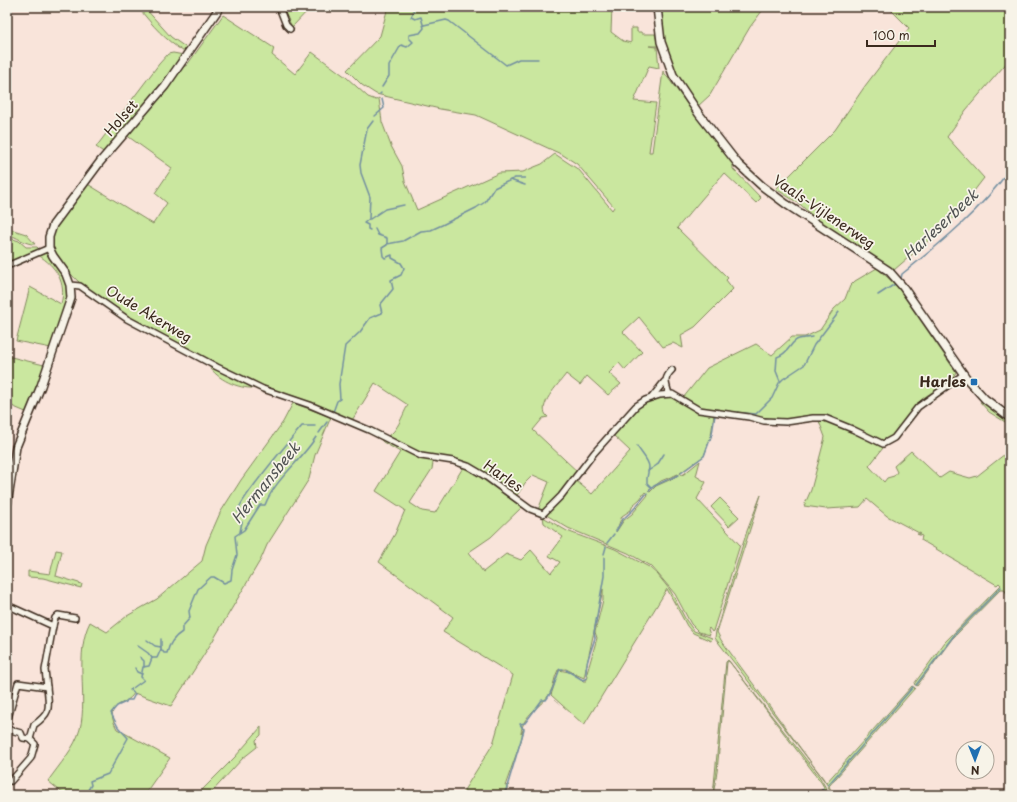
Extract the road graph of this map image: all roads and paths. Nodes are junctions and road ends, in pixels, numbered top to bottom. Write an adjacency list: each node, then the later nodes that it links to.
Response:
1 (220, 7): 5 (street, Holset)
2 (279, 7): 4 (street)
3 (658, 7): 9 (street, Vaals-Vijlenerweg)
4 (290, 29)
5 (49, 248): 6 (street); 7 (street)
6 (7, 266)
7 (70, 285): 13 (street, Oude Akerweg); 15 (street)
8 (672, 370): 10 (street, Harles)
9 (964, 374): 11 (street); 14 (street, Vaals-Vijlenerweg)
10 (664, 382): 11 (street); 12 (street, Harles)
11 (669, 394): 12 (street, Harles)
12 (652, 397): 13 (street, Harles)
13 (299, 401)
14 (1010, 418)
15 (7, 504)
16 (7, 605): 18 (street)
17 (75, 618): 18 (street)
18 (53, 626): 19 (street)
19 (47, 687): 20 (street); 22 (street)
20 (7, 722)
21 (7, 729): 22 (street)
22 (30, 739): 23 (street)
23 (11, 781)

